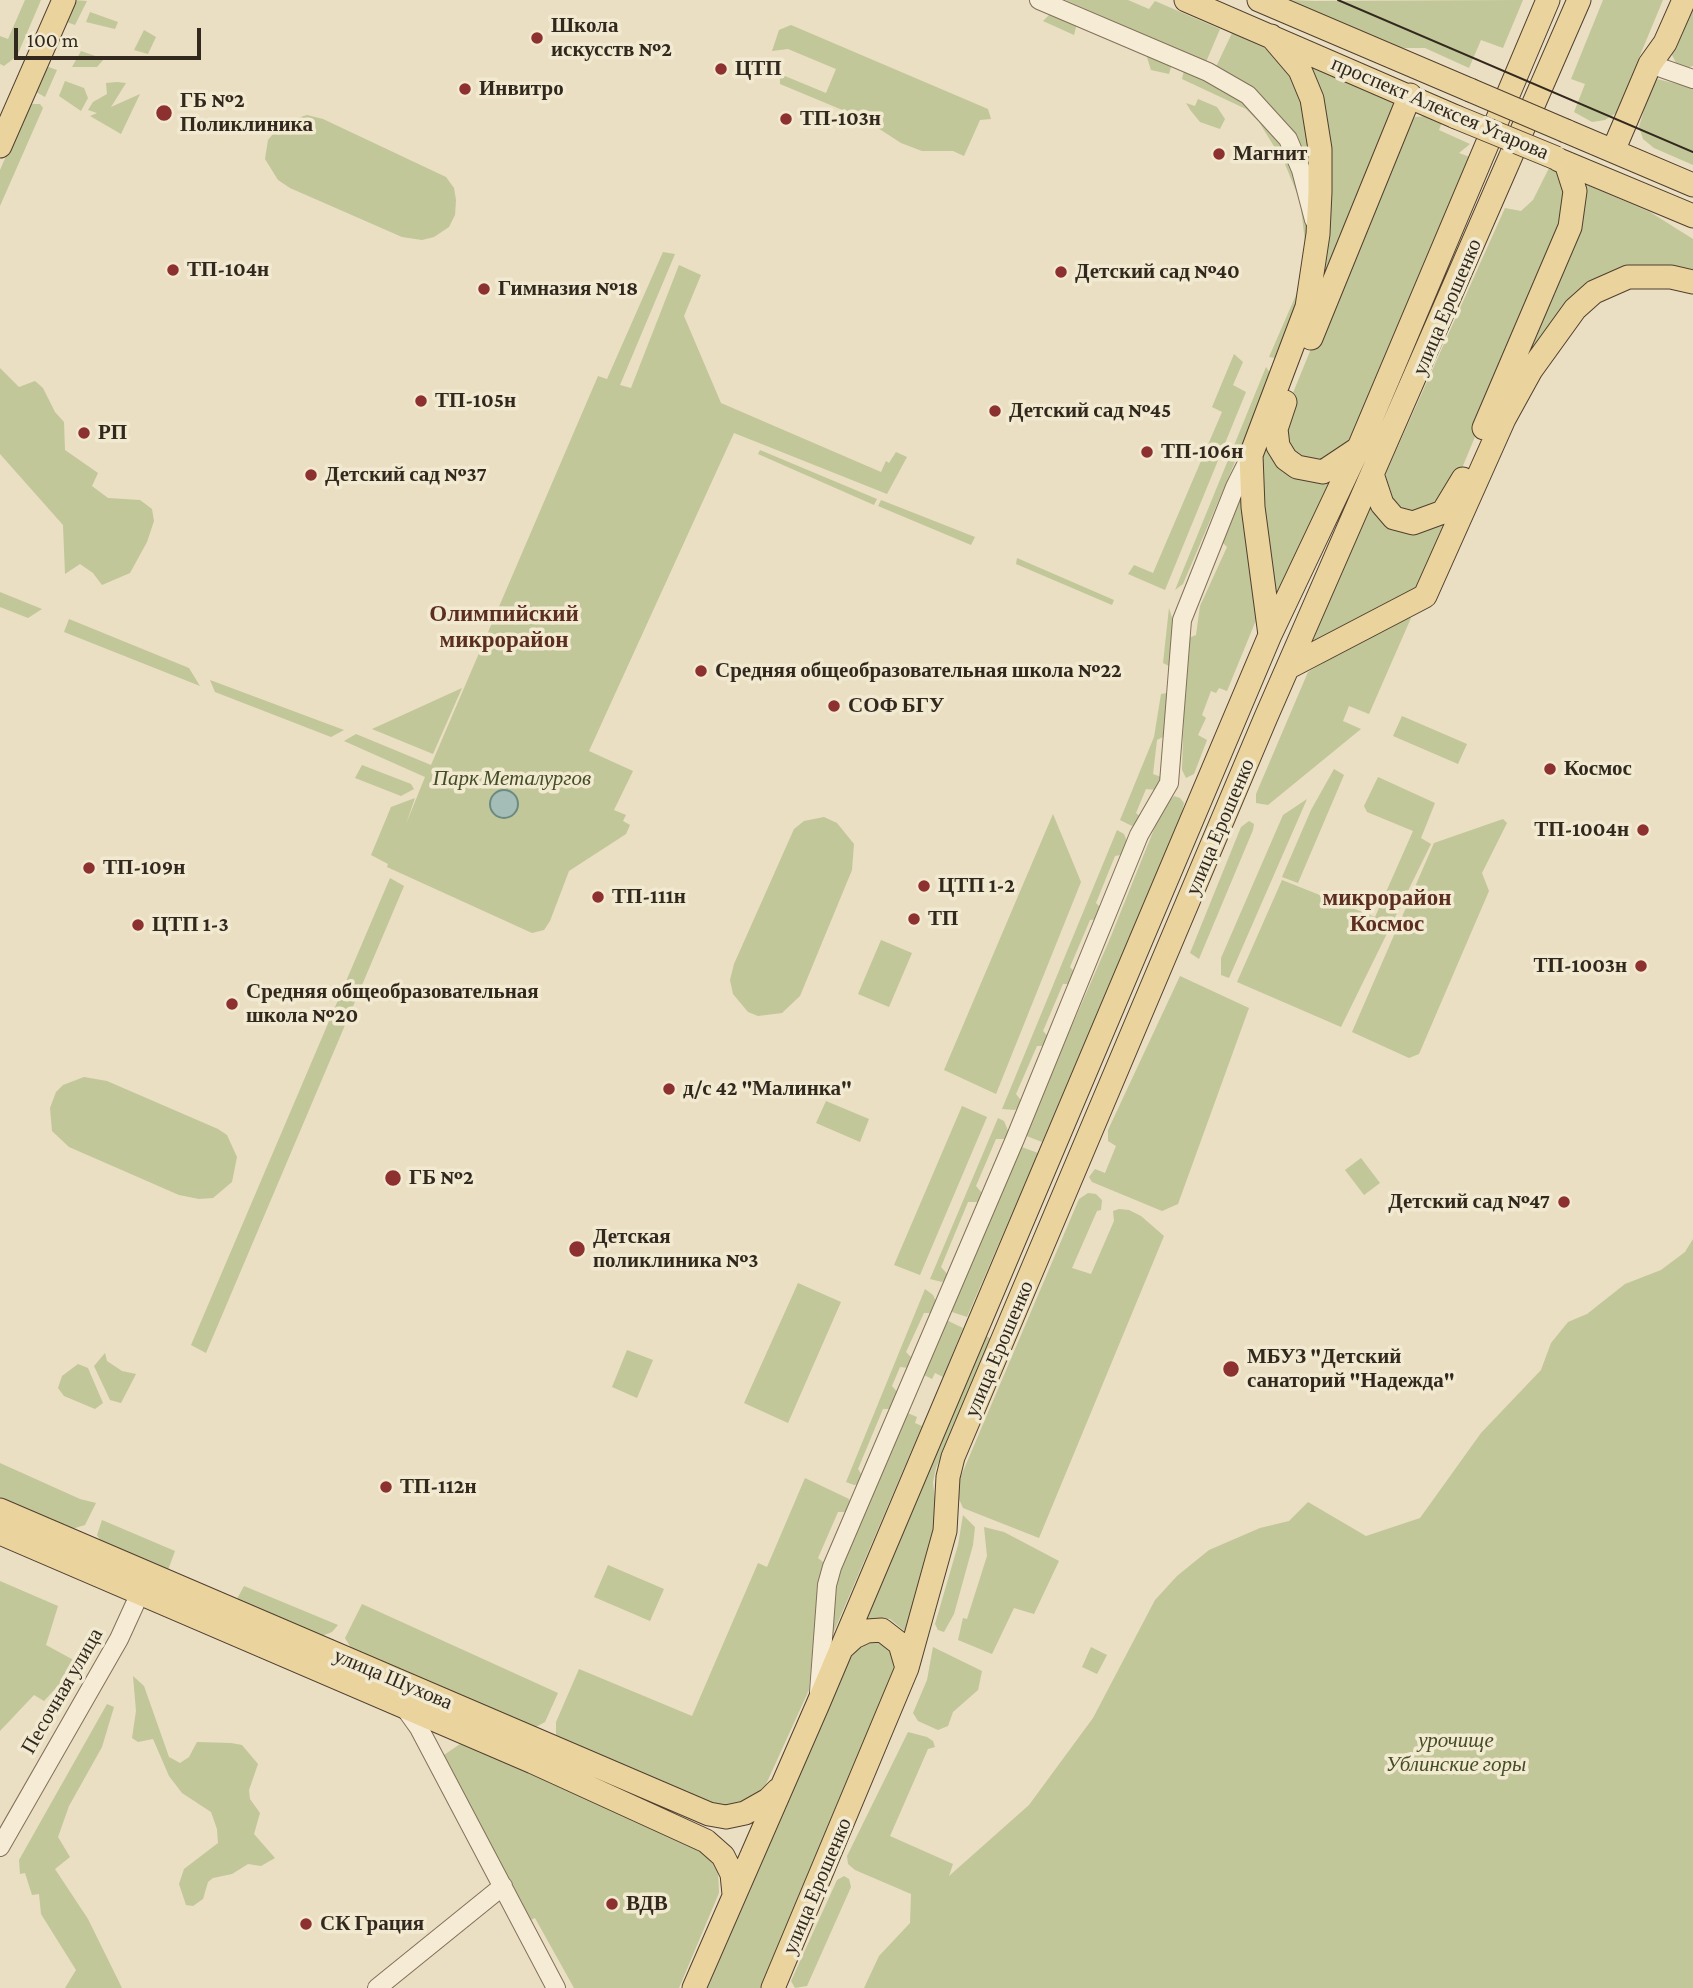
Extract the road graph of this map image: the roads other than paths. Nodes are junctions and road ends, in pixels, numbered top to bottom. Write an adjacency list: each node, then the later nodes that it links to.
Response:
1 (49, 0): 15 (main road)
2 (64, 0): 16 (main road)
3 (1039, 0): 23 (street)
4 (1186, 0): 11 (main road)
5 (1259, 0): 10 (main road, проспект Алексея Угарова)
6 (1548, 0): 25 (main road, улица Ерошенко)
7 (1579, 0): 27 (main road, улица Ерошенко)
8 (1670, 0): 12 (main road)
9 (1684, 0): 12 (main road)
10 (1325, 27): 11 (main road); 17 (main road, проспект Алексея Угарова, bridge)
11 (1306, 62): 14 (main road, проспект Алексея Угарова); 23 (main road)
12 (1650, 64): 13 (street); 17 (main road)
13 (1693, 79)
14 (1410, 95): 18 (main road, проспект Алексея Угарова, bridge); 25 (main road)
15 (0, 112)
16 (0, 146)
17 (1613, 151): 19 (main road, проспект Алексея Угарова)
18 (1561, 161): 20 (main road, проспект Алексея Угарова); 27 (main road)
19 (1693, 185)
20 (1654, 200): 21 (main road, проспект Алексея Угарова); 22 (main road)
21 (1693, 216)
22 (1693, 229)
23 (1318, 234): 26 (main road)
24 (1693, 282): 29 (main road)
25 (1360, 445): 28 (main road, улица Ерошенко)
26 (1251, 455): 28 (main road); 36 (street, улица Ерошенко)
27 (1373, 477): 29 (main road, улица Ерошенко)
28 (1266, 644): 29 (main road); 34 (main road, улица Ерошенко)
29 (1291, 666): 35 (main road, улица Ерошенко)
30 (0, 1510): 32 (main road, улица Шухова)
31 (0, 1533): 32 (main road, улица Шухова)
32 (79, 1555): 33 (main road, улица Шухова)
33 (145, 1584): 37 (main road, улица Шухова); 38 (main road, улица Шухова); 39 (street, Песочная улица)
34 (841, 1650): 35 (main road); 36 (main road, улица Ерошенко)
35 (908, 1668): 45 (main road, улица Ерошенко)
36 (818, 1704): 38 (main road, улица Ерошенко)
37 (404, 1707): 40 (street); 41 (main road, улица Шухова)
38 (783, 1785): 41 (main road, улица Ерошенко)
39 (0, 1847)
40 (503, 1886): 42 (street); 43 (street)
41 (734, 1895): 44 (main road, улица Ерошенко)
42 (377, 1988)
43 (556, 1988)
44 (694, 1988)
45 (773, 1988)

